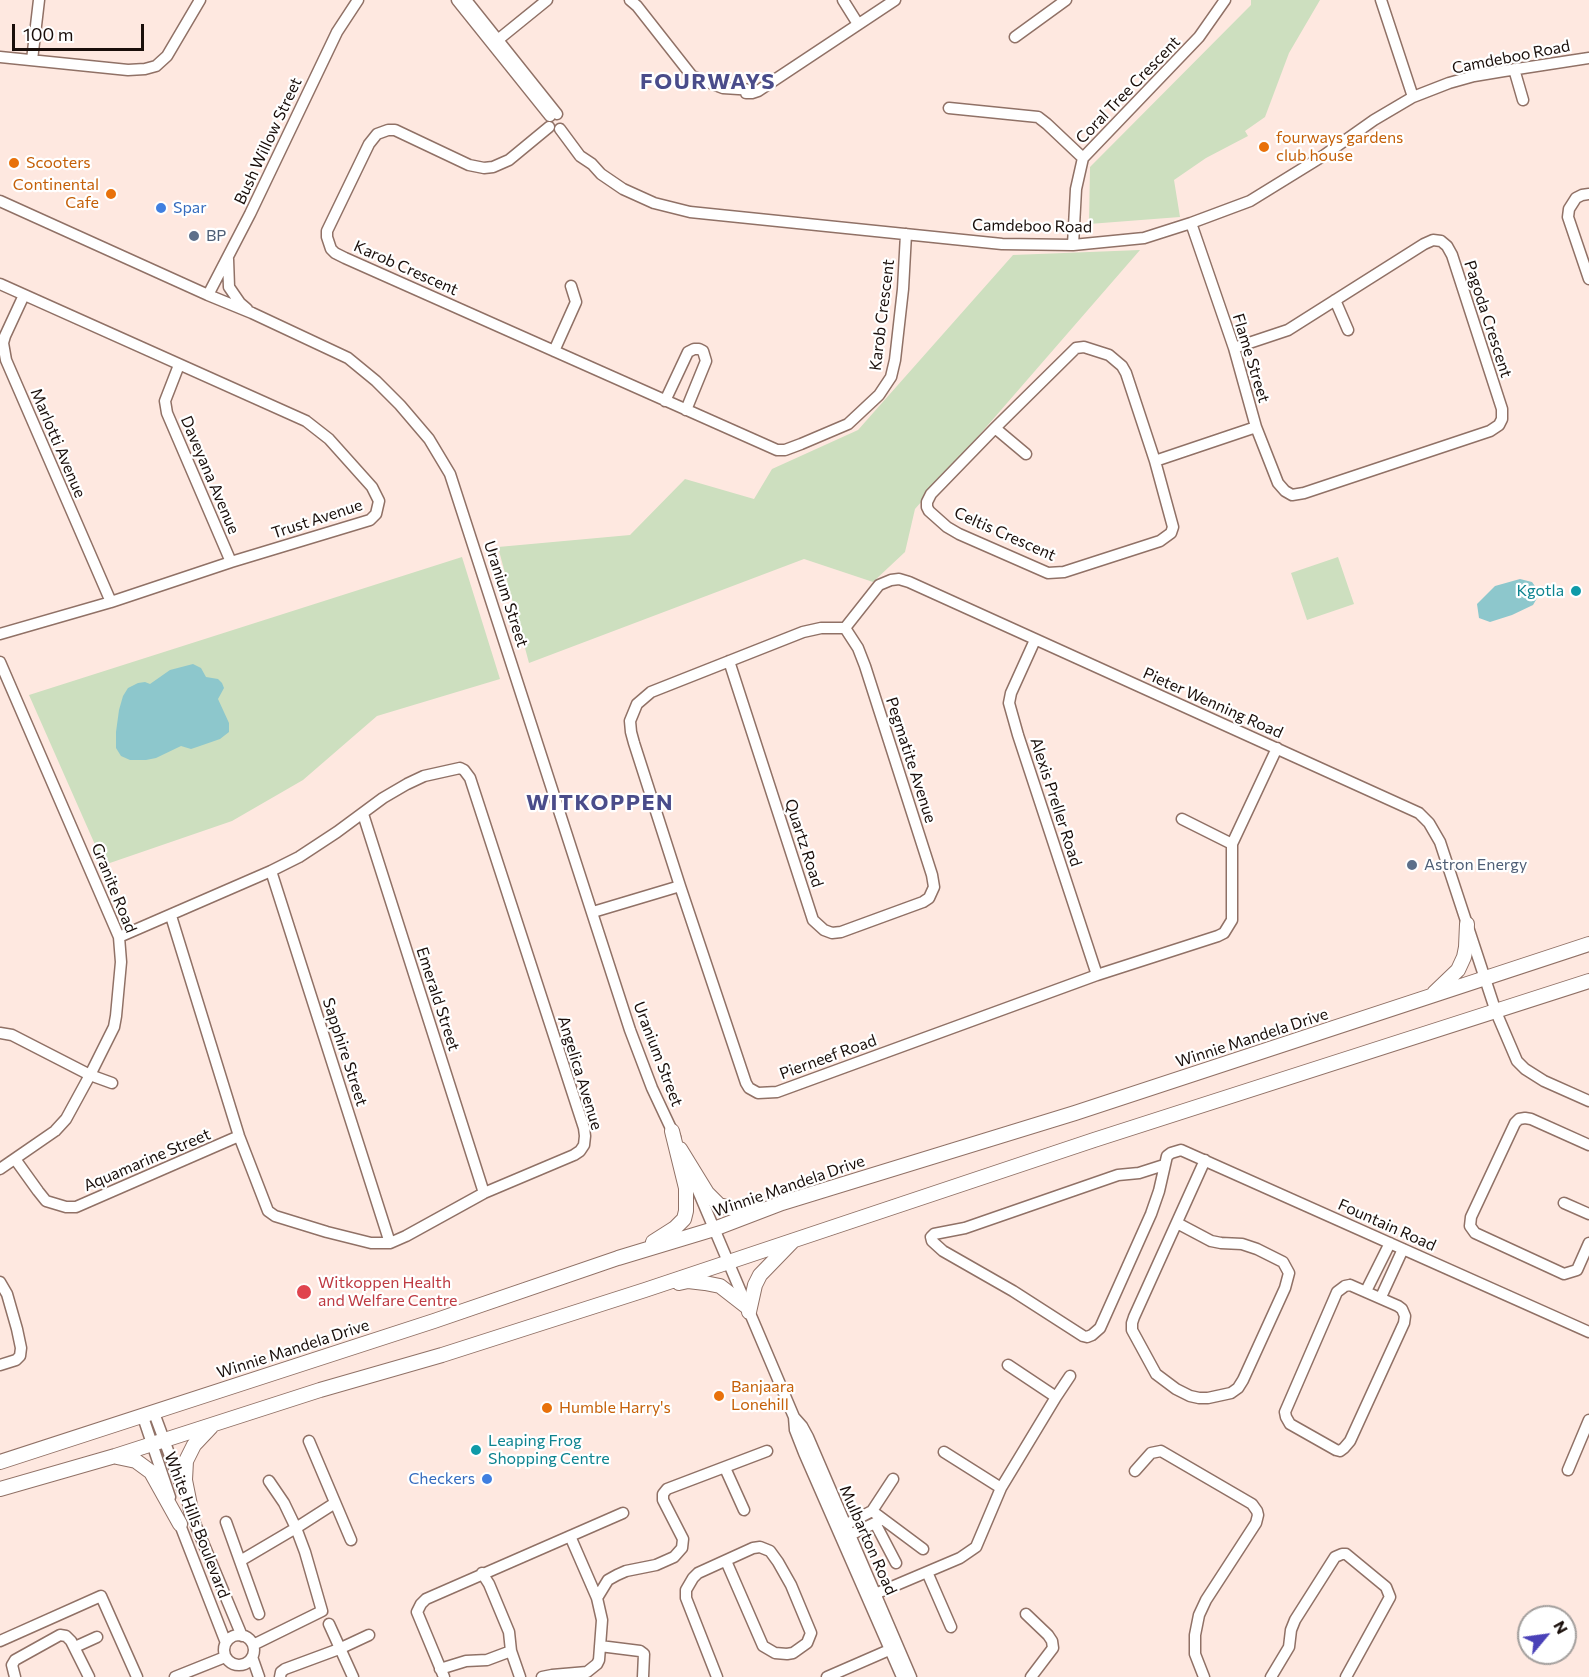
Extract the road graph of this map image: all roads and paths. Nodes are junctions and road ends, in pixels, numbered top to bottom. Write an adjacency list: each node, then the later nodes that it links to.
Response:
1 (39, 0): 18 (street)
2 (200, 0): 18 (street)
3 (358, 0): 30 (street, Bush Willow Street)
4 (457, 0): 15 (street, Camdeboo Road)
5 (466, 0): 15 (street, Camdeboo Road)
6 (547, 0): 15 (street)
7 (630, 0): 13 (street)
8 (843, 0): 13 (street)
9 (896, 0): 13 (street)
10 (1066, 0): 14 (street)
11 (1225, 0): 24 (street, Coral Tree Crescent)
12 (1381, 0): 20 (street)
13 (858, 24)
14 (1015, 37)
15 (495, 42): 23 (street, Camdeboo Road)
16 (0, 57): 18 (street)
17 (1589, 58): 19 (street, Camdeboo Road)
18 (32, 60)
19 (1514, 69): 20 (street, Camdeboo Road); 21 (street)
20 (1413, 97): 27 (street, Camdeboo Road)
21 (1523, 100)
22 (949, 108): 24 (street)
23 (556, 122): 28 (street, Camdeboo Road); 40 (street, Karob Crescent)
24 (1083, 158): 29 (street, Coral Tree Crescent)
25 (1589, 194): 31 (street)
26 (0, 201): 35 (street, Uranium Street)
27 (1191, 223): 29 (street, Camdeboo Road); 39 (street, Flame Street)
28 (906, 234): 29 (street, Camdeboo Road); 43 (street, Karob Crescent)
29 (1073, 245)
30 (228, 256): 35 (street, Bush Willow Street); 37 (street)
31 (1589, 279)
32 (0, 284): 34 (street, Trust Avenue)
33 (571, 285): 40 (street)
34 (24, 295): 41 (street, Trust Avenue); 50 (street, Marlotti Avenue)
35 (208, 296): 37 (street, Uranium Street)
36 (1335, 300): 38 (street); 39 (street, Pagoda Crescent); 48 (street, Pagoda Crescent)
37 (252, 313): 63 (street, Uranium Street)
38 (1348, 330)
39 (1234, 348): 44 (street, Flame Street)
40 (554, 351): 42 (street, Karob Crescent)
41 (179, 365): 49 (street, Daveyana Avenue); 49 (street, Trust Avenue)
42 (665, 401): 43 (street, Karob Crescent); 43 (street)
43 (686, 410)
44 (1256, 427): 47 (street); 48 (street, Flame Street)
45 (995, 428): 46 (street); 47 (street, Celtis Crescent); 47 (street, Celtis Crescent)
46 (1026, 454)
47 (1155, 461)
48 (1292, 495)
49 (231, 562): 50 (street, Trust Avenue)
50 (111, 602): 52 (street, Trust Avenue)
51 (845, 628): 53 (street, Pieter Wenning Road); 54 (street, Pierneef Road); 62 (street, Pegmatite Avenue)
52 (0, 634)
53 (1035, 640): 56 (street, Pieter Wenning Road); 68 (street, Alexis Preller Road)
54 (729, 661): 61 (street, Pierneef Road); 62 (street, Quartz Road)
55 (0, 662): 66 (street, Granite Road)
56 (1277, 748): 59 (street, Pierneef Road); 65 (street, Pieter Wenning Road)
57 (363, 813): 60 (street, Angelica Avenue); 85 (street, Emerald Street); 85 (street, Angelica Avenue)
58 (1182, 819): 59 (street)
59 (1232, 844): 68 (street, Pierneef Road)
60 (271, 871): 64 (street, Angelica Avenue); 92 (street, Sapphire Street)
61 (680, 886): 63 (street); 68 (street, Pierneef Road)
62 (923, 902)
63 (593, 912): 77 (street, Uranium Street)
64 (171, 916): 66 (street, Angelica Avenue); 78 (street)
65 (1467, 924): 69 (street, Pieter Wenning Road); 71 (main road)
66 (119, 937): 74 (street, Granite Road)
67 (1589, 944): 69 (main road, Winnie Mandela Drive)
68 (1097, 975)
69 (1485, 979): 71 (main road, Winnie Mandela Drive); 72 (street, Pieter Wenning Road)
70 (1589, 981): 72 (main road)
71 (1430, 997): 86 (main road, Winnie Mandela Drive)
72 (1496, 1012): 76 (street, Pieter Wenning Road); 91 (main road)
73 (0, 1033): 74 (street)
74 (90, 1075): 75 (street); 81 (street, Granite Road)
75 (112, 1083)
76 (1589, 1101)
77 (672, 1131): 80 (street, Uranium Street); 96 (main road)
78 (239, 1136): 81 (street, Aquamarine Street); 92 (street)
79 (1589, 1145): 94 (street)
80 (679, 1148): 86 (main road); 90 (street, Uranium Street)
81 (15, 1159): 84 (street, Granite Road)
82 (1204, 1160): 83 (street, Fountain Road); 89 (street); 93 (street, Fountain Road)
83 (1164, 1165): 83 (street)
84 (0, 1169)
85 (484, 1193): 92 (street, Angelica Avenue)
86 (782, 1203): 90 (main road, Winnie Mandela Drive)
87 (1564, 1203): 88 (street)
88 (1589, 1214)
89 (1177, 1223): 89 (street)
90 (714, 1229): 96 (main road, Winnie Mandela Drive); 97 (street, Mulbarton Road)
91 (796, 1239): 97 (main road); 102 (main road)
92 (390, 1243)
93 (1390, 1243): 95 (street, Fountain Road); 100 (street)
94 (1589, 1243)
95 (1403, 1249): 101 (street); 103 (street, Fountain Road)
96 (618, 1258): 108 (main road, Winnie Mandela Drive)
97 (728, 1262): 99 (main road); 102 (street, Mulbarton Road)
98 (0, 1282): 104 (street)
99 (645, 1290): 102 (main road); 111 (main road)
100 (1366, 1292): 101 (street); 101 (street)
101 (1381, 1297)
102 (748, 1309): 109 (street, Mulbarton Road)
103 (1589, 1332)
104 (0, 1365)
105 (1008, 1365): 107 (street)
106 (1070, 1376): 107 (street)
107 (1056, 1397): 123 (street)
108 (148, 1415): 113 (street, White Hills Boulevard); 117 (main road, Winnie Mandela Drive)
109 (794, 1417): 134 (street, Mulbarton Road); 159 (street, Mulbarton Road)
110 (1589, 1420): 119 (street)
111 (213, 1425): 113 (main road); 129 (main road)
112 (309, 1441): 125 (street)
113 (158, 1443): 116 (main road); 129 (street, White Hills Boulevard); 132 (street, White Hills Boulevard)
114 (767, 1451): 118 (street)
115 (944, 1452): 123 (street)
116 (115, 1456): 124 (main road); 132 (main road)
117 (0, 1462)
118 (725, 1468): 126 (street); 144 (street)
119 (1568, 1470)
120 (1135, 1471): 184 (street)
121 (893, 1479): 127 (street)
122 (269, 1481): 133 (street)
123 (1001, 1488): 141 (street)
124 (0, 1489)
125 (335, 1503): 133 (street); 136 (street)
126 (744, 1510)
127 (872, 1512): 130 (street); 134 (street)
128 (623, 1514): 135 (street)
129 (192, 1515): 151 (street, White Hills Boulevard)
130 (879, 1521): 134 (street); 137 (street); 140 (street)
131 (226, 1522): 138 (street)
132 (180, 1524): 155 (street, White Hills Boulevard)
133 (296, 1528): 138 (street); 156 (street)
134 (848, 1530): 145 (street, Mulbarton Road)
135 (570, 1536): 142 (street); 143 (street)
136 (351, 1540)
137 (923, 1549)
138 (240, 1561): 147 (street)
139 (726, 1561): 139 (street); 179 (street)
140 (896, 1563)
141 (927, 1572): 145 (street); 150 (street)
142 (482, 1573): 161 (street); 165 (street)
143 (589, 1580): 144 (street); 146 (street)
144 (608, 1580): 146 (street)
145 (875, 1594): 159 (street, Mulbarton Road)
146 (597, 1598): 157 (street)
147 (259, 1614)
148 (1026, 1614): 183 (street)
149 (329, 1624): 160 (street)
150 (951, 1626)
151 (242, 1635): 155 (street); 156 (street)
152 (369, 1635): 160 (street)
153 (97, 1637): 158 (street)
154 (0, 1641): 170 (street)
155 (226, 1643): 162 (street)
156 (253, 1645): 163 (street)
157 (600, 1646): 166 (street); 178 (street)
158 (75, 1647): 167 (street); 168 (street)
159 (894, 1648): 180 (street); 181 (street, Mulbarton Road); 182 (street, Mulbarton Road)
160 (339, 1649): 174 (street); 175 (street)
161 (511, 1651): 165 (street); 176 (street)
162 (225, 1657): 164 (street); 171 (street)
163 (252, 1657): 164 (street); 173 (street)
164 (237, 1665): 172 (street)
165 (442, 1673)
166 (593, 1673): 177 (street)
167 (87, 1674): 169 (street)
168 (15, 1677)
169 (75, 1677)
170 (137, 1677)
171 (175, 1677)
172 (242, 1677)
173 (259, 1677)
174 (280, 1677)
175 (353, 1677)
176 (520, 1677)
177 (542, 1677)
178 (643, 1677)
179 (717, 1677)
180 (827, 1677)
181 (902, 1677)
182 (911, 1677)
183 (1031, 1677)
184 (1204, 1677)
185 (1271, 1677): 186 (street)
186 (1346, 1677)

